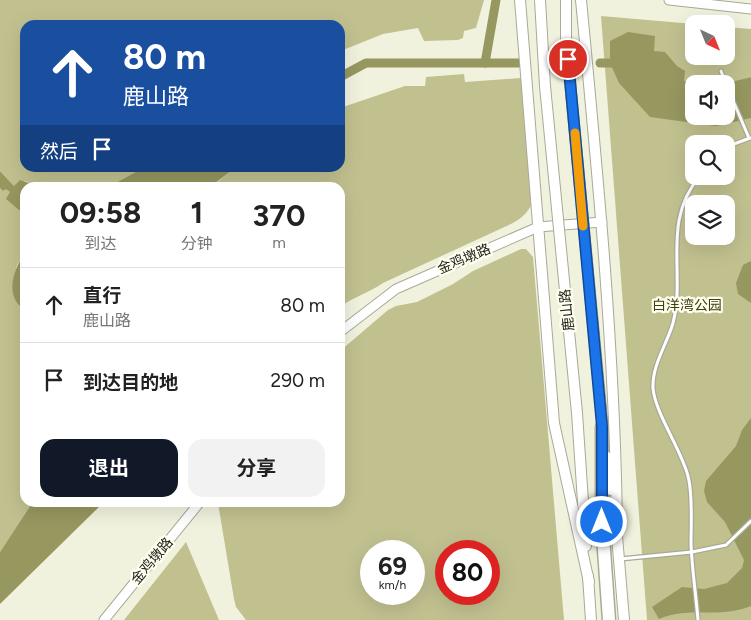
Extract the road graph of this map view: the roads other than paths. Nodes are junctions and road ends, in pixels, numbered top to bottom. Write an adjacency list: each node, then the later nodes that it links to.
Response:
1 (520, 0): 16 (main road)
2 (540, 0): 24 (main road, 鹿山路, bridge)
3 (562, 0): 8 (highway, bridge)
4 (566, 0): 8 (main road, 鹿山路, bridge)
5 (581, 0): 15 (main road)
6 (669, 0): 7 (street)
7 (751, 9)
8 (566, 40): 18 (main road, 鹿山路, bridge)
9 (721, 71): 10 (lane)
10 (723, 75)
11 (735, 104): 12 (lane)
12 (750, 138): 13 (lane)
13 (735, 144)
14 (692, 185): 22 (lane)
15 (602, 222): 16 (street, 金鸡墩路); 21 (main road)
16 (538, 227): 17 (street, 金鸡墩路); 24 (main road)
17 (345, 328)
18 (602, 426): 21 (main road, 鹿山路); 27 (highway)
19 (196, 507): 25 (street, 金鸡墩路)
20 (751, 521): 22 (lane)
21 (617, 529): 23 (main road, 鹿山路)
22 (692, 552): 23 (lane); 29 (lane)
23 (619, 559): 28 (main road, 鹿山路)
24 (589, 582): 26 (main road, 鹿山路)
25 (104, 620)
26 (591, 620)
27 (609, 620)
28 (624, 620)
29 (698, 620)

